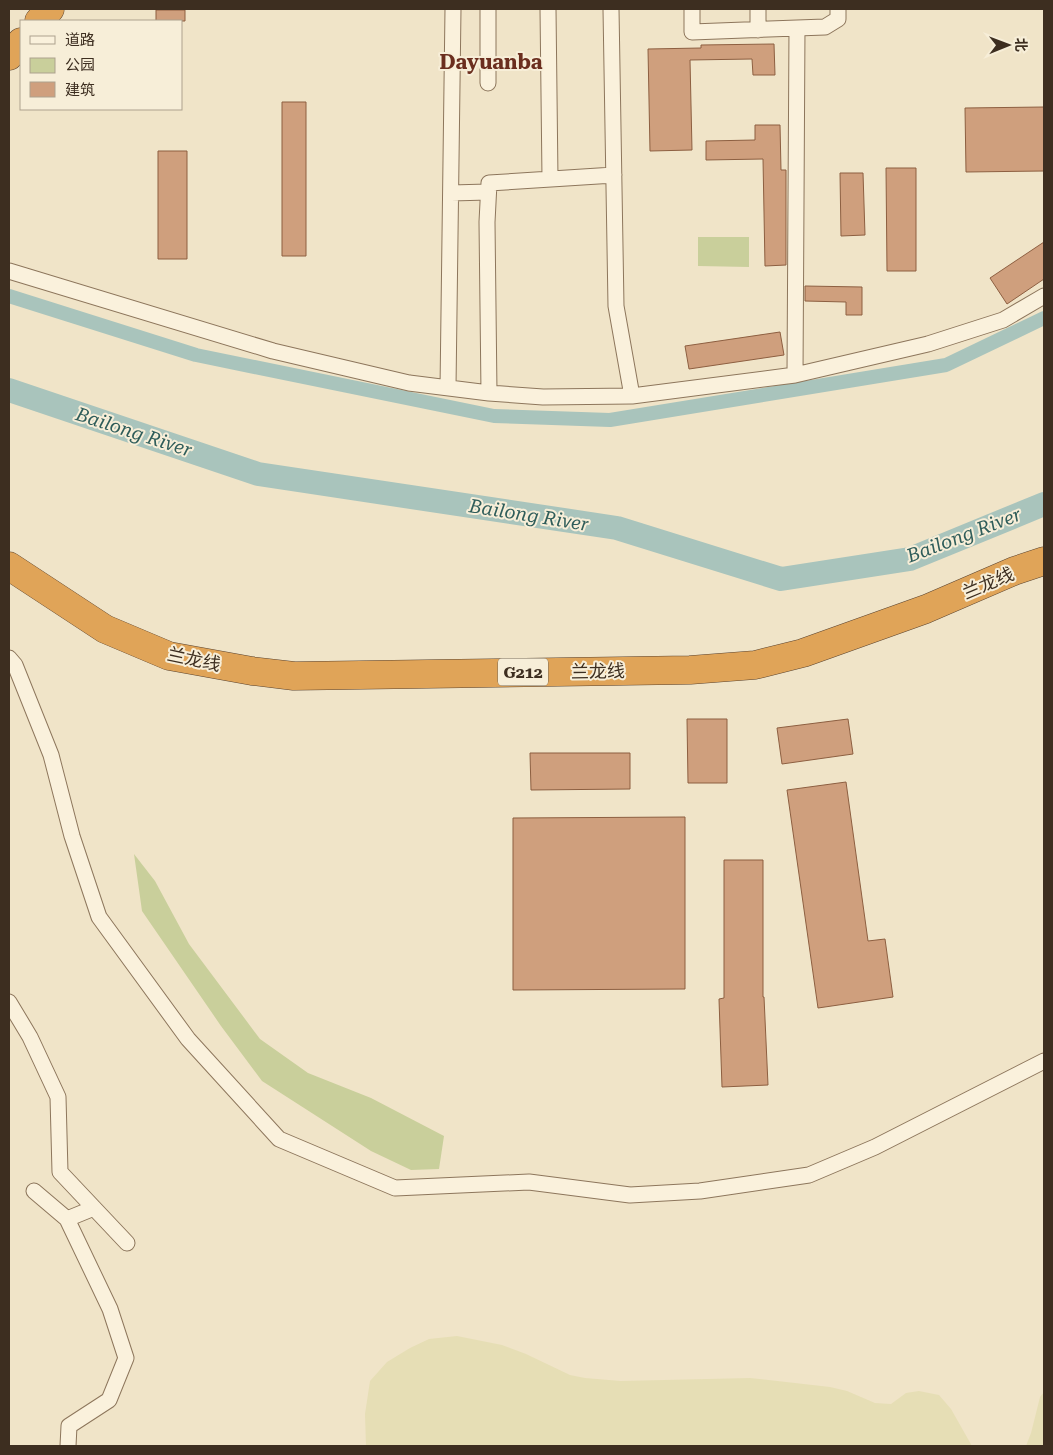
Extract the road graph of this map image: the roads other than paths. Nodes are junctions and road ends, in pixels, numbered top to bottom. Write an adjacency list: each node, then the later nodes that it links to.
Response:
1 (50, 9): 9 (highway)
2 (453, 9): 18 (street)
3 (488, 9): 14 (street)
4 (548, 9): 16 (street)
5 (611, 9): 15 (street)
6 (692, 9): 11 (street)
7 (758, 9): 11 (street)
8 (838, 9): 10 (street)
9 (40, 20)
10 (797, 28): 11 (street); 21 (street)
11 (758, 30)
12 (20, 43): 13 (highway)
13 (9, 56)
14 (488, 83)
15 (614, 175): 16 (street); 24 (street)
16 (550, 179): 17 (street)
17 (488, 192): 18 (street); 23 (street)
18 (451, 193): 22 (street)
19 (9, 272): 22 (street)
20 (1044, 296): 21 (street)
21 (795, 375): 24 (street)
22 (448, 388): 23 (street)
23 (488, 393): 24 (street)
24 (632, 396)
25 (1044, 561): 26 (highway, 兰龙线 / G212)
26 (9, 566)
27 (11, 662): 29 (street)
28 (9, 1002): 31 (street)
29 (1044, 1061)
30 (34, 1191): 32 (street)
31 (94, 1208): 32 (street); 33 (street)
32 (67, 1220): 34 (street)
33 (127, 1244)
34 (68, 1446)

